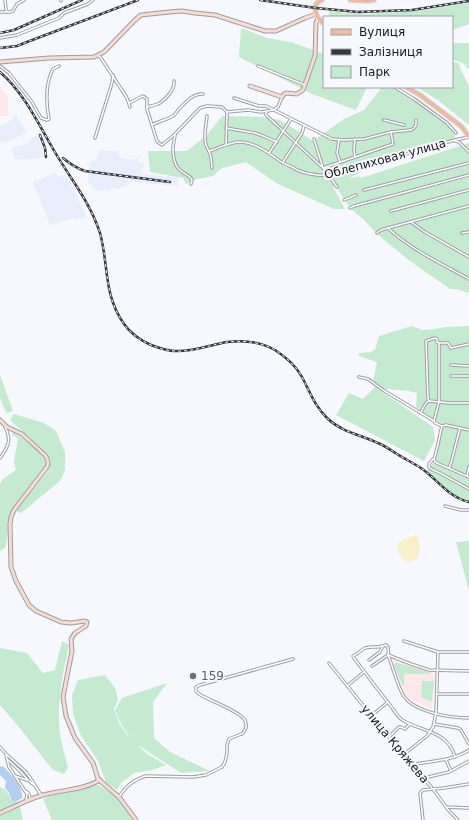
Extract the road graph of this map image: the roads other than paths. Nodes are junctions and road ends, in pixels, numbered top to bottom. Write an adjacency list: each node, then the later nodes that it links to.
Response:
1 (5, 0): 8 (street)
2 (24, 0): 8 (street)
3 (93, 0): 12 (street)
4 (322, 0): 9 (main road)
5 (350, 0): 6 (main road)
6 (374, 0)
7 (0, 12): 8 (street)
8 (7, 12)
9 (316, 14): 10 (main road); 13 (main road)
10 (318, 18): 11 (main road); 20 (main road)
11 (323, 23)
12 (0, 38)
13 (98, 55): 14 (main road); 18 (street)
14 (0, 62)
15 (0, 66): 16 (street)
16 (59, 66)
17 (258, 66): 20 (street)
18 (113, 75): 27 (street); 46 (street)
19 (174, 81): 29 (street)
20 (304, 85): 25 (main road)
21 (250, 86): 25 (main road)
22 (397, 88): 43 (street)
23 (408, 88): 45 (main road)
24 (203, 94): 37 (street)
25 (282, 97): 30 (street)
26 (234, 98): 30 (street)
27 (129, 103): 28 (street); 29 (street)
28 (130, 107)
29 (147, 107): 37 (street)
30 (273, 110): 31 (street); 34 (street)
31 (266, 111): 32 (street); 41 (street)
32 (226, 112): 40 (street); 44 (street)
33 (207, 116): 54 (street)
34 (290, 119): 39 (street); 41 (street)
35 (384, 120): 38 (street)
36 (416, 120): 42 (street)
37 (152, 125): 44 (street)
38 (404, 125)
39 (304, 126): 49 (street); 53 (street)
40 (226, 128): 51 (street); 52 (street)
41 (283, 132): 51 (street); 53 (street)
42 (391, 132): 48 (street); 57 (street)
43 (456, 133)
44 (175, 134): 65 (street)
45 (469, 137): 50 (street, Облепиховая улица)
46 (95, 138)
47 (314, 139): 62 (street)
48 (355, 139): 49 (street); 57 (street)
49 (339, 140): 59 (street)
50 (455, 140): 55 (street); 63 (street, Облепиховая улица)
51 (276, 142): 56 (street)
52 (226, 144): 54 (street, Облепиховая улица); 56 (street, Облепиховая улица)
53 (296, 144): 58 (street); 62 (street)
54 (209, 151): 61 (street)
55 (469, 152)
56 (269, 154): 58 (street, Облепиховая улица)
57 (355, 157): 59 (street)
58 (283, 162): 63 (street, Облепиховая улица)
59 (340, 162): 62 (street)
60 (469, 163): 67 (street)
61 (212, 168)
62 (323, 168): 63 (street)
63 (330, 176): 66 (street)
64 (469, 176): 72 (street)
65 (191, 184)
66 (336, 187)
67 (364, 190)
68 (469, 190): 73 (street)
69 (356, 195): 70 (street)
70 (344, 200)
71 (469, 206): 74 (street)
72 (350, 208)
73 (391, 211)
74 (411, 222): 75 (street); 79 (street)
75 (388, 228): 77 (street); 80 (street)
76 (469, 232): 78 (street)
77 (377, 233)
78 (462, 234)
79 (469, 257)
80 (469, 279)
81 (439, 343): 82 (street); 88 (street); 89 (street)
82 (469, 344)
83 (451, 365): 84 (street)
84 (469, 366)
85 (451, 376): 86 (street)
86 (469, 376)
87 (359, 377): 91 (street)
88 (429, 401): 89 (street); 91 (street)
89 (439, 402): 90 (street); 93 (street)
90 (469, 403)
91 (420, 412): 93 (street)
92 (0, 420): 94 (main road)
93 (434, 421): 95 (street)
94 (3, 424): 97 (main road); 99 (street)
95 (442, 426): 96 (street); 101 (street)
96 (460, 428): 98 (street); 103 (street)
97 (15, 430): 99 (street); 142 (main road)
98 (469, 430)
99 (9, 436): 100 (street)
100 (0, 458)
101 (434, 459): 103 (street); 105 (street)
102 (469, 467): 104 (street)
103 (449, 468): 104 (street)
104 (468, 476)
105 (469, 489)
106 (445, 506): 107 (street)
107 (469, 510)
108 (404, 641): 110 (street)
109 (383, 646): 112 (street); 114 (street); 119 (street)
110 (438, 652): 111 (street); 117 (street)
111 (469, 652)
112 (388, 655): 116 (street); 117 (street); 124 (street)
113 (293, 659): 154 (street)
114 (369, 660)
115 (329, 663): 120 (street, улица Кряжева)
116 (372, 666)
117 (438, 670): 118 (street); 121 (street)
118 (469, 671)
119 (364, 672): 120 (street); 123 (street)
120 (347, 686): 125 (street, улица Кряжева)
121 (437, 694): 122 (street); 124 (street)
122 (469, 694)
123 (388, 702): 125 (street); 127 (street)
124 (436, 713): 126 (street); 128 (street)
125 (371, 716): 130 (street, улица Кряжева)
126 (469, 718)
127 (410, 724): 129 (street); 130 (street)
128 (434, 724): 129 (street); 131 (street)
129 (431, 731): 135 (street); 136 (street)
130 (388, 737): 135 (street, улица Кряжева)
131 (469, 744)
132 (0, 747): 134 (street)
133 (469, 750): 136 (street)
134 (5, 753): 137 (street); 150 (street)
135 (404, 755): 140 (street, улица Кряжева)
136 (455, 757): 138 (street)
137 (8, 760): 143 (street); 145 (street)
138 (445, 760): 140 (street); 141 (street)
139 (469, 761): 141 (street)
140 (413, 765): 144 (street, улица Кряжева)
141 (451, 771): 144 (street)
142 (96, 772): 146 (main road); 147 (main road)
143 (15, 776): 145 (street); 152 (street)
144 (424, 778): 151 (street, улица Кряжева)
145 (28, 780): 150 (street)
146 (100, 780): 147 (main road); 148 (main road)
147 (94, 783): 148 (main road); 153 (main road)
148 (103, 784): 154 (main road)
149 (469, 784): 151 (street)
150 (35, 786): 153 (street)
151 (433, 789): 157 (street, улица Кряжева); 161 (street)
152 (25, 791): 155 (street); 156 (street)
153 (41, 795): 155 (main road)
154 (119, 797): 160 (main road)
155 (30, 799): 156 (main road)
156 (26, 801): 159 (main road)
157 (446, 807): 158 (street); 162 (street, улица Кряжева)
158 (469, 808)
159 (1, 812)
160 (136, 820)
161 (423, 820)
162 (458, 820)

